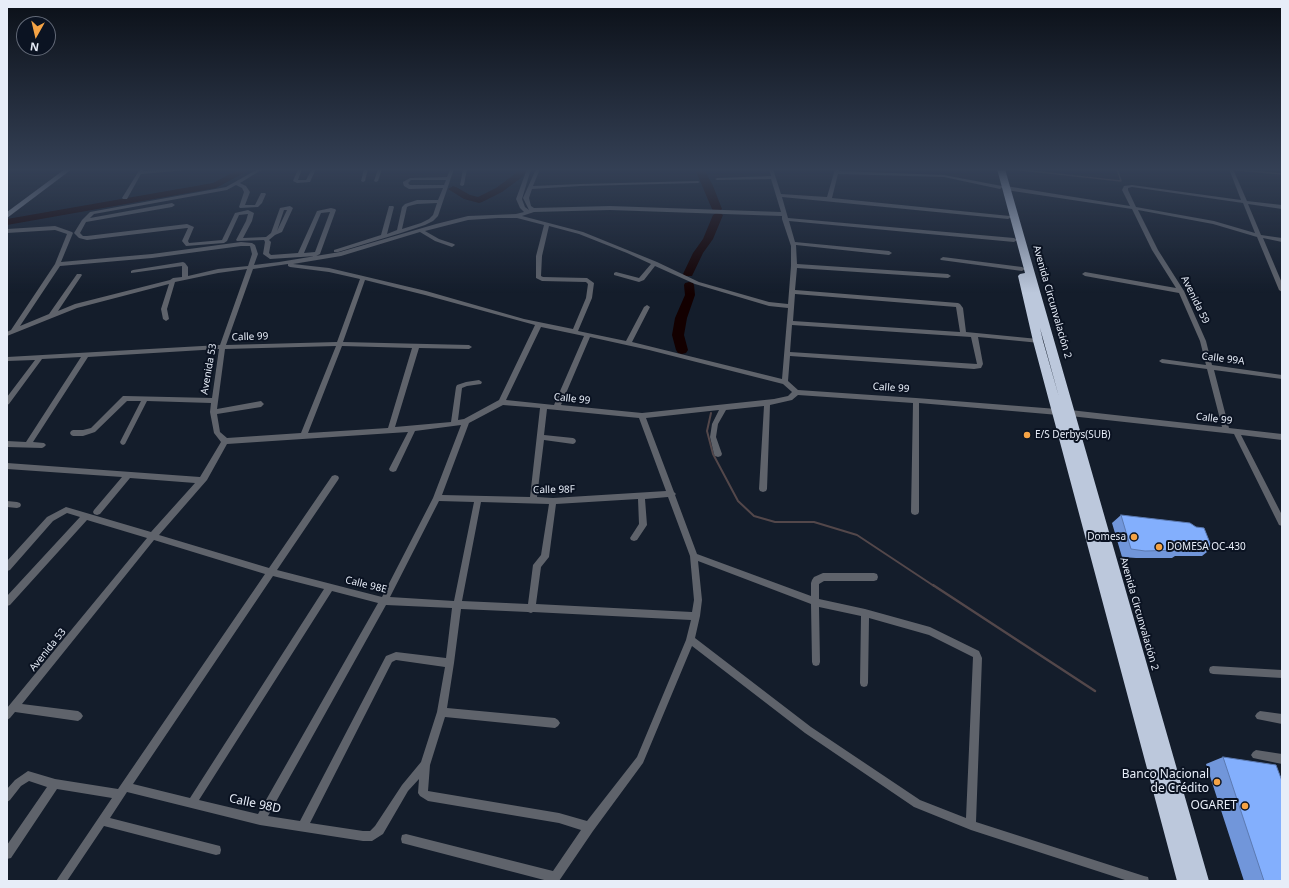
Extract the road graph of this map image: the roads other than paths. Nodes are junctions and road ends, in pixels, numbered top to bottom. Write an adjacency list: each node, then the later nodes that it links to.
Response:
1 (106, 210): 23 (street)
2 (142, 210): 23 (street)
3 (281, 210): 29 (street)
4 (289, 210): 29 (street)
5 (330, 210): 43 (street)
6 (333, 210): 40 (street)
7 (390, 210): 30 (street)
8 (404, 210): 27 (street)
9 (437, 210): 27 (street)
10 (546, 210): 19 (street)
11 (657, 210): 21 (street)
12 (783, 210): 21 (street)
13 (943, 210): 22 (street)
14 (1007, 210): 22 (highway, Avenida Circunvalación 2)
15 (1009, 210): 101 (highway, Avenida Circunvalación 2)
16 (1135, 210): 60 (street, Avenida 59)
17 (1147, 210): 31 (street)
18 (1248, 210): 31 (street)
19 (531, 211): 20 (street)
20 (517, 216): 24 (street); 26 (street)
21 (784, 217): 34 (street); 37 (street)
22 (1008, 217): 34 (highway, Avenida Circunvalación 2)
23 (84, 221): 28 (street)
24 (546, 224): 45 (street); 69 (street)
25 (7, 231): 28 (street)
26 (422, 231): 38 (street); 47 (street)
27 (399, 232): 30 (street)
28 (74, 233): 36 (street); 46 (street)
29 (273, 234): 32 (street)
30 (383, 236): 40 (street)
31 (1259, 236): 35 (street); 58 (street)
32 (267, 239): 33 (street); 39 (street)
33 (239, 240): 36 (street); 36 (street)
34 (1014, 240): 50 (highway, Avenida Circunvalación 2)
35 (1282, 240)
36 (224, 241)
37 (793, 243): 41 (street); 48 (street)
38 (452, 245)
39 (266, 252): 42 (street); 43 (street)
40 (318, 253): 43 (street)
41 (889, 253)
42 (255, 254): 46 (street); 49 (street, Avenida 53)
43 (300, 255)
44 (943, 259): 50 (street)
45 (654, 263): 52 (street); 63 (street)
46 (58, 264): 70 (street)
47 (279, 264): 49 (street); 57 (street)
48 (794, 266): 55 (street); 62 (street)
49 (250, 267): 56 (street); 78 (street, Avenida 53)
50 (1022, 269): 74 (highway, Avenida Circunvalación 2)
51 (133, 272): 56 (street)
52 (616, 274)
53 (1085, 274): 60 (street)
54 (79, 275): 65 (street)
55 (948, 276)
56 (184, 278): 59 (street)
57 (363, 278): 68 (street); 75 (street)
58 (1279, 279): 61 (street)
59 (173, 280): 65 (street); 66 (street)
60 (1181, 290): 85 (street, Avenida 59)
61 (1282, 290)
62 (792, 292): 63 (street); 72 (street)
63 (791, 306): 67 (street)
64 (647, 307): 76 (street)
65 (51, 316): 70 (street)
66 (166, 319)
67 (790, 323): 72 (street); 80 (street)
68 (539, 324): 69 (street); 94 (street)
69 (574, 331): 71 (street)
70 (10, 333)
71 (588, 334): 76 (street); 99 (street)
72 (964, 334): 73 (street)
73 (974, 335): 74 (street); 80 (street)
74 (1038, 341): 101 (highway, Avenida Circunvalación 2)
75 (339, 344): 77 (street, Calle 99); 78 (street, Calle 99); 110 (street)
76 (628, 344): 88 (street)
77 (416, 346): 79 (street, Calle 99); 106 (street)
78 (222, 347): 81 (street, Calle 99); 92 (street, Avenida 53)
79 (469, 348)
80 (787, 354): 88 (street)
81 (86, 355): 82 (street, Calle 99); 117 (street)
82 (40, 358): 83 (street, Calle 99); 93 (street)
83 (7, 359)
84 (1162, 361): 85 (street, Calle 99A)
85 (1210, 368): 86 (street, Calle 99A); 107 (street, Avenida 59)
86 (1282, 377)
87 (479, 382): 104 (street)
88 (784, 382): 89 (street)
89 (796, 392): 91 (street, Calle 99); 95 (street, Calle 99)
90 (145, 400): 92 (street); 109 (street); 115 (street)
91 (916, 400): 101 (street, Calle 99); 135 (street)
92 (214, 401): 100 (street, Avenida 53)
93 (7, 402)
94 (502, 402): 97 (street, Calle 99); 103 (street)
95 (767, 403): 98 (street, Calle 99); 125 (street)
96 (261, 404): 100 (street)
97 (544, 406): 99 (street, Calle 99); 111 (street)
98 (724, 407): 102 (street, Calle 99); 119 (street)
99 (556, 408): 102 (street, Calle 99)
100 (213, 412): 113 (street, Avenida 53)
101 (1064, 413): 107 (street, Calle 99); 183 (highway, Avenida Circunvalación 2); 184 (highway, Avenida Circunvalación 2)
102 (642, 416): 126 (street)
103 (466, 421): 104 (street); 128 (street)
104 (454, 424): 105 (street)
105 (412, 429): 106 (street); 121 (street)
106 (391, 430): 110 (street)
107 (1226, 431): 108 (street, Calle 99)
108 (1236, 432): 112 (street, Calle 99); 137 (street)
109 (73, 433)
110 (304, 434): 113 (street)
111 (541, 437): 114 (street); 130 (street)
112 (1282, 437)
113 (225, 441): 124 (street, Avenida 53)
114 (573, 441)
115 (123, 442)
116 (7, 444): 117 (street)
117 (28, 444): 118 (street)
118 (42, 445)
119 (718, 454)
120 (7, 466): 122 (street)
121 (393, 469)
122 (127, 476): 124 (street); 134 (street)
123 (335, 478): 142 (street)
124 (201, 480): 138 (street, Avenida 53)
125 (763, 489)
126 (672, 494): 127 (street, Calle 98F); 140 (street)
127 (641, 496): 131 (street, Calle 98F); 139 (street)
128 (437, 498): 129 (street, Calle 98F); 146 (street)
129 (478, 499): 130 (street, Calle 98F); 148 (street)
130 (533, 501): 131 (street, Calle 98F)
131 (553, 501): 149 (street)
132 (7, 504): 133 (street)
133 (17, 505)
134 (97, 512)
135 (915, 512)
136 (86, 516): 138 (street, Calle 98E); 141 (street, Calle 98E); 145 (street)
137 (1282, 523)
138 (152, 537): 142 (street, Calle 98E); 158 (street, Avenida 53)
139 (634, 538)
140 (694, 556): 147 (street); 151 (street)
141 (7, 567)
142 (272, 572): 144 (street, Calle 98E); 169 (street)
143 (874, 577): 147 (street)
144 (330, 587): 146 (street, Calle 98E); 171 (street)
145 (7, 602)
146 (384, 602): 148 (street, Calle 98E); 173 (street)
147 (816, 602): 150 (street); 153 (street)
148 (457, 605): 149 (street, Calle 98E); 154 (street)
149 (531, 609): 151 (street, Calle 98E)
150 (865, 613): 157 (street); 174 (street)
151 (696, 616): 152 (street)
152 (690, 640): 174 (street); 176 (street)
153 (816, 662)
154 (450, 663): 159 (street); 175 (street)
155 (1213, 670): 156 (street)
156 (1282, 674)
157 (864, 684)
158 (14, 707): 160 (street, Avenida 53); 161 (street)
159 (442, 712): 164 (street); 167 (street)
160 (7, 715)
161 (78, 716)
162 (1260, 716): 163 (street)
163 (1282, 719)
164 (555, 723)
165 (1256, 755): 166 (street)
166 (1282, 759)
167 (426, 765): 175 (street, Calle 98D); 176 (street)
168 (55, 784): 169 (street, Calle 98D); 170 (street, Calle 98D); 179 (street)
169 (122, 791): 171 (street, Calle 98D); 172 (street)
170 (7, 797)
171 (192, 803): 173 (street, Calle 98D)
172 (102, 820): 178 (street); 181 (street)
173 (260, 820): 175 (street, Calle 98D)
174 (971, 825): 182 (street)
175 (304, 826)
176 (589, 827): 180 (street)
177 (406, 839): 180 (street)
178 (216, 850)
179 (7, 854)
180 (554, 879)
181 (61, 881)
182 (1144, 881)
183 (1186, 881)
184 (1200, 881)

